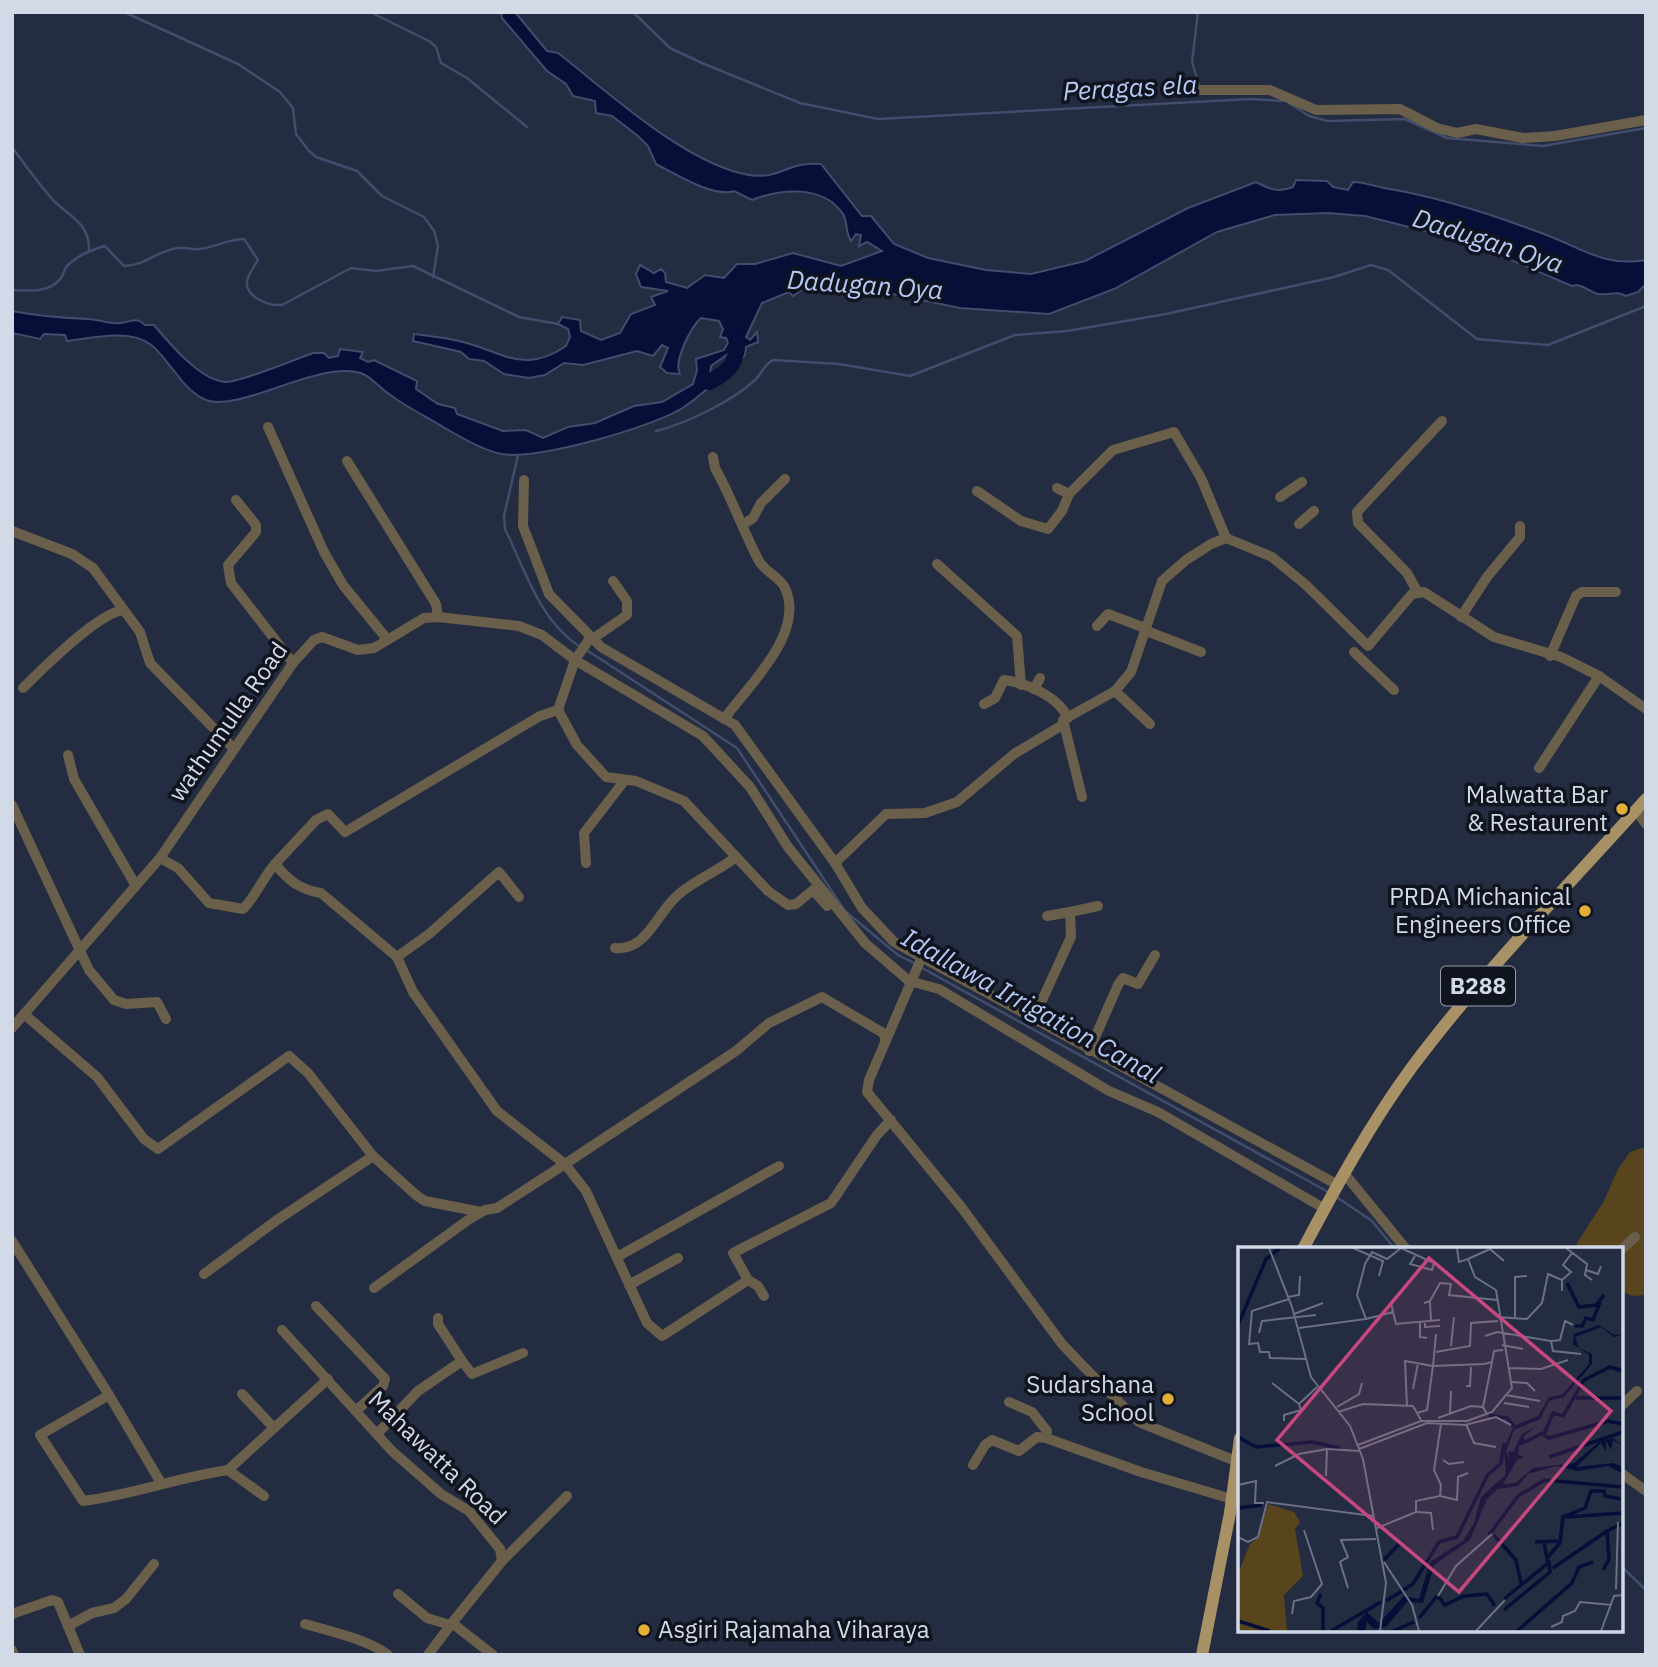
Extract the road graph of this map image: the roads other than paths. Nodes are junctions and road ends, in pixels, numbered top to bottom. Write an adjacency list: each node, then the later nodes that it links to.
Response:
1 (1196, 90): 2 (street)
2 (1646, 120)
3 (1442, 421): 23 (street)
4 (268, 427): 30 (street)
5 (713, 457): 17 (street)
6 (347, 461): 26 (street)
7 (785, 479): 17 (street)
8 (524, 480): 31 (street)
9 (1302, 482): 13 (street)
10 (1057, 488): 12 (street)
11 (978, 491): 12 (street)
12 (1069, 494): 20 (street)
13 (1280, 497)
14 (236, 500): 35 (street)
15 (1314, 511): 16 (street)
16 (1299, 524)
17 (742, 525): 46 (street)
18 (1520, 526): 27 (street)
19 (12, 531): 25 (street)
20 (1226, 538): 23 (street); 29 (street)
21 (937, 564): 38 (street)
22 (613, 581): 31 (street)
23 (1417, 591): 27 (street)
24 (1616, 592): 34 (street)
25 (122, 610): 39 (street); 49 (street)
26 (438, 617): 30 (street, wathumulla Road); 31 (street, wathumulla Road)
27 (1461, 617): 34 (street)
28 (1097, 626): 29 (street)
29 (1144, 629): 32 (street); 42 (street)
30 (387, 639): 35 (street, wathumulla Road)
31 (584, 647): 45 (street); 46 (street); 68 (street)
32 (1201, 652)
33 (1354, 652): 41 (street)
34 (1550, 656): 36 (street)
35 (293, 663): 49 (street, wathumulla Road)
36 (1599, 676): 44 (street); 51 (street)
37 (1040, 678): 40 (street)
38 (1021, 685): 40 (street); 43 (street)
39 (23, 688)
40 (1034, 689): 47 (street)
41 (1394, 690)
42 (1115, 691): 47 (street); 48 (street)
43 (984, 704)
44 (1646, 709)
45 (558, 710): 52 (street); 62 (street)
46 (724, 719): 61 (street)
47 (1066, 721): 53 (street); 61 (street)
48 (1150, 724)
49 (233, 748): 59 (street, wathumulla Road)
50 (68, 755): 63 (street)
51 (1539, 768)
52 (625, 780): 58 (street); 60 (street)
53 (1082, 797)
54 (1646, 799): 56 (main road, B288)
55 (12, 805): 69 (street)
56 (1636, 810): 57 (street); 85 (main road, B288)
57 (1646, 824)
58 (736, 857): 68 (street); 70 (street)
59 (160, 858): 62 (street); 63 (street, wathumulla Road)
60 (586, 863)
61 (835, 863): 73 (street)
62 (275, 864): 72 (street)
63 (136, 886): 69 (street, wathumulla Road)
64 (519, 897): 72 (street)
65 (1098, 906): 66 (street)
66 (1070, 912): 67 (street); 77 (street)
67 (1046, 915)
68 (865, 943): 74 (street)
69 (81, 948): 75 (street, wathumulla Road); 76 (street)
70 (615, 948)
71 (1155, 955): 80 (street)
72 (397, 957): 83 (street)
73 (918, 964): 74 (street); 77 (street)
74 (909, 981): 79 (street); 87 (street)
75 (24, 1014): 78 (street, wathumulla Road); 82 (street)
76 (166, 1019)
77 (1032, 1020): 80 (street)
78 (12, 1028)
79 (886, 1040): 81 (street); 83 (street)
80 (1088, 1051): 86 (street)
81 (891, 1121): 97 (street); 117 (street)
82 (373, 1156): 88 (street); 96 (street)
83 (565, 1164): 88 (street); 94 (street)
84 (779, 1166): 94 (street)
85 (1344, 1173): 86 (main road, B288); 92 (street)
86 (1338, 1185): 87 (main road, B288)
87 (1325, 1209): 91 (main road, B288)
88 (481, 1212): 98 (street)
89 (1635, 1237): 93 (street)
90 (12, 1241): 110 (street)
91 (1304, 1247)
92 (1404, 1247)
93 (1623, 1249)
94 (617, 1257): 99 (street)
95 (678, 1258): 99 (street)
96 (204, 1274)
97 (748, 1280): 99 (street); 100 (street)
98 (374, 1288)
99 (631, 1288): 102 (street)
100 (764, 1296)
101 (316, 1306): 113 (street)
102 (631, 1306)
103 (438, 1318): 106 (street)
104 (282, 1330): 107 (street, Mahawatta Road)
105 (523, 1353): 106 (street)
106 (462, 1361): 115 (street)
107 (328, 1379): 113 (street, Mahawatta Road); 114 (street)
108 (1637, 1391): 112 (street)
109 (243, 1394): 114 (street)
110 (109, 1395): 121 (street); 121 (street)
111 (1009, 1402): 116 (street)
112 (1623, 1404)
113 (356, 1411): 115 (street, Mahawatta Road)
114 (274, 1428): 119 (street)
115 (377, 1434): 126 (street, Mahawatta Road)
116 (1046, 1438): 118 (street); 125 (street)
117 (1238, 1462): 125 (main road)
118 (973, 1465)
119 (228, 1469): 121 (street); 123 (street)
120 (1623, 1474): 122 (street)
121 (161, 1483)
122 (1646, 1491)
123 (264, 1496)
124 (567, 1496): 126 (street)
125 (1232, 1499): 139 (main road)
126 (502, 1561): 131 (street, Mahawatta Road)
127 (154, 1564): 132 (street)
128 (398, 1594): 131 (street)
129 (12, 1614): 132 (street)
130 (305, 1624): 136 (street)
131 (451, 1624): 137 (street, Mahawatta Road); 138 (street)
132 (68, 1626): 135 (street)
133 (12, 1650): 134 (street)
134 (14, 1655)
135 (80, 1655)
136 (388, 1655)
137 (428, 1655)
138 (493, 1655)
139 (1202, 1655)

